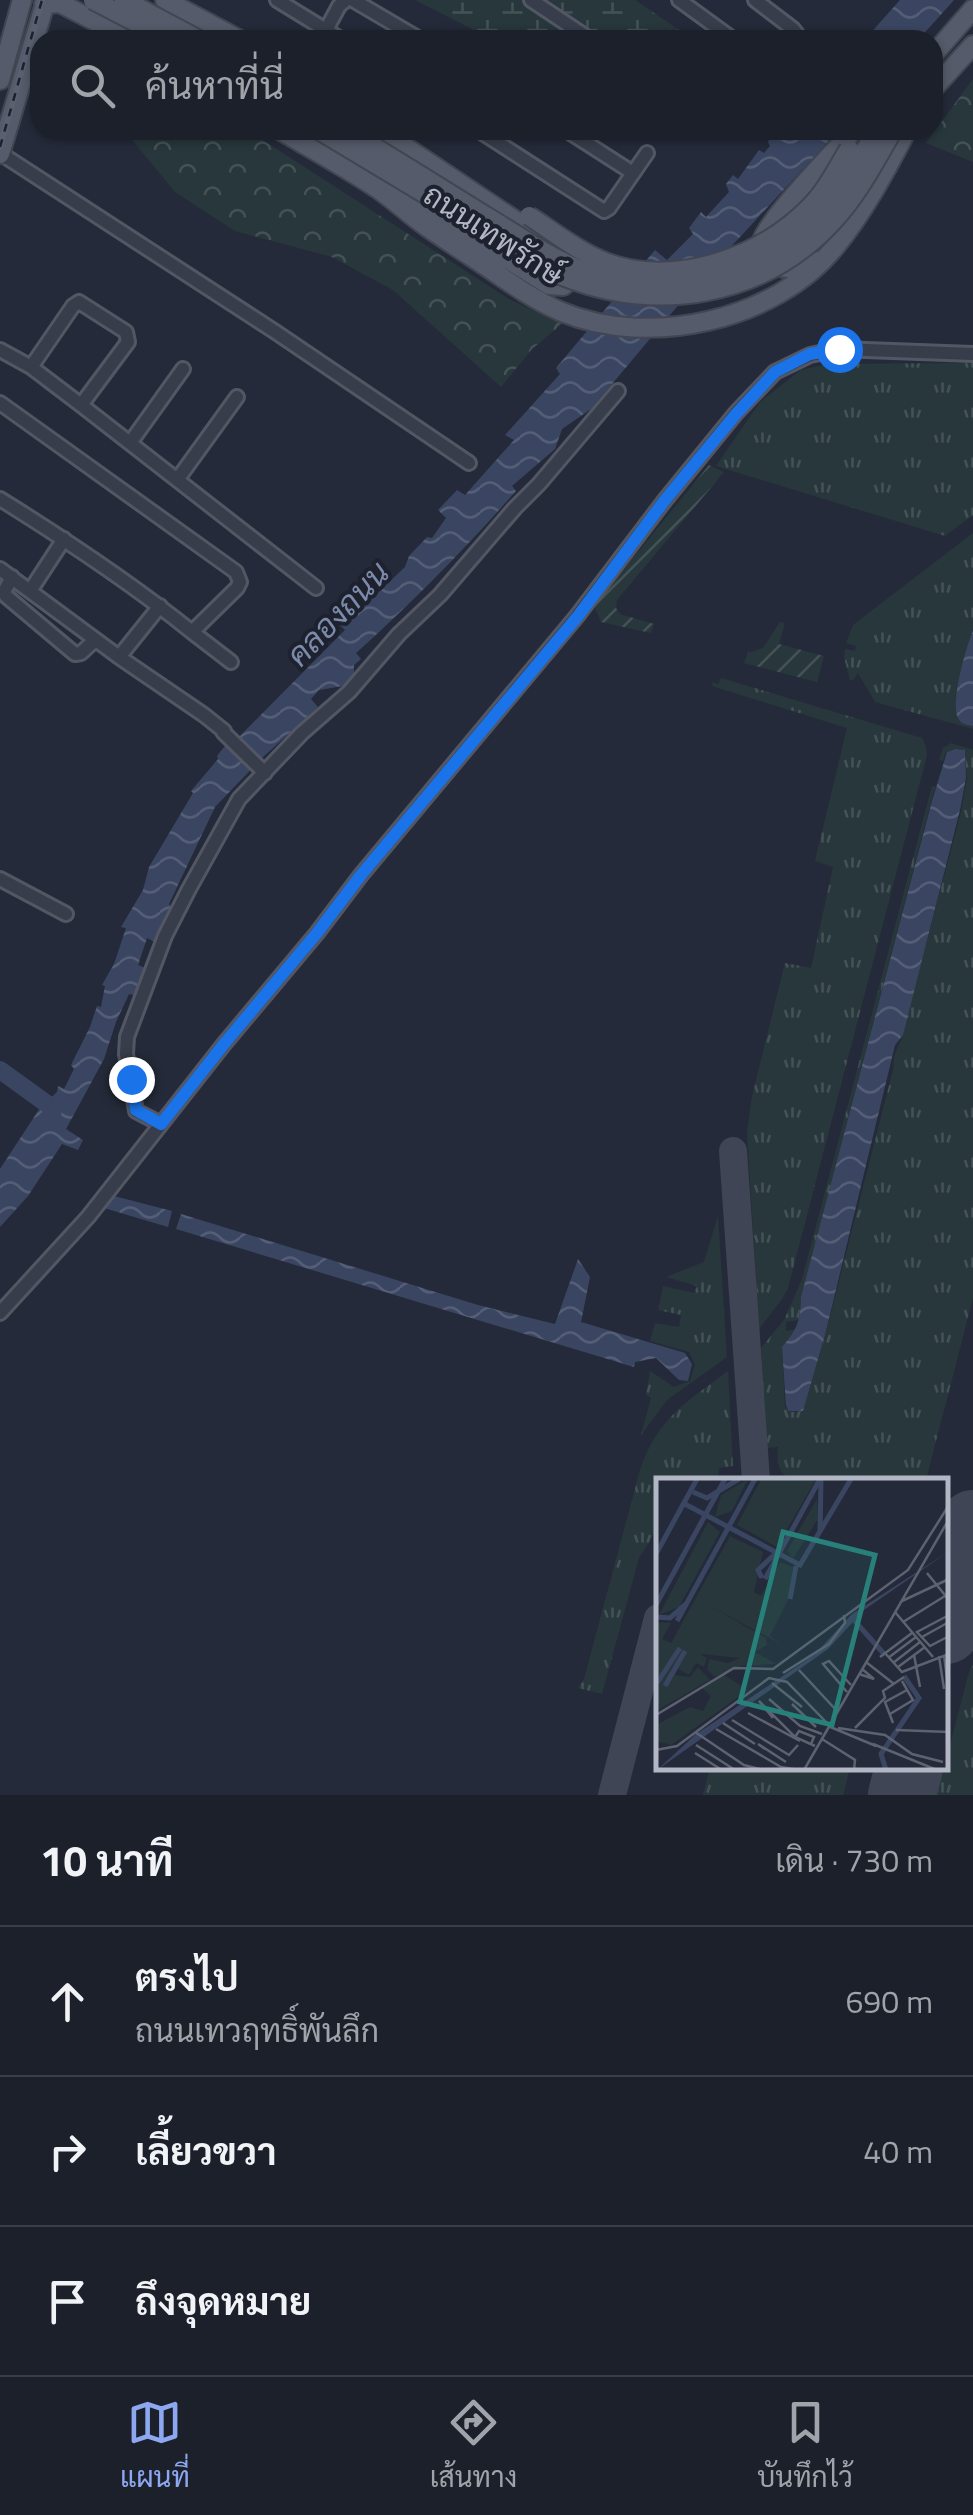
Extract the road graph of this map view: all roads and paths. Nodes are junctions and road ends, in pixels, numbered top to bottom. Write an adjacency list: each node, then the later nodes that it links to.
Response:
1 (22, 0): 31 (main road)
2 (93, 0): 16 (main road, bridge)
3 (126, 0): 15 (main road); 17 (main road, bridge)
4 (166, 0): 18 (main road)
5 (277, 0): 19 (street)
6 (349, 0): 19 (street); 20 (street)
7 (530, 0): 21 (street)
8 (679, 0): 22 (street)
9 (756, 0): 23 (street)
10 (972, 0): 24 (main road)
11 (45, 2): 13 (main road); 14 (main road)
12 (973, 10): 26 (main road)
13 (37, 30)
14 (111, 30)
15 (123, 30)
16 (167, 30)
17 (173, 30)
18 (216, 30)
19 (326, 30)
20 (402, 30)
21 (576, 30)
22 (720, 30)
23 (795, 30)
24 (942, 30)
25 (973, 30): 29 (main road)
26 (943, 44)
27 (973, 45): 30 (main road)
28 (30, 53): 47 (main road)
29 (943, 63)
30 (943, 79)
31 (0, 80)
32 (296, 140): 49 (main road, ถนนเทพรักษ์)
33 (316, 140): 52 (main road)
34 (335, 140): 44 (main road, ถนนเทพรักษ์, bridge)
35 (362, 140): 43 (main road, ถนนเทพรักษ์, bridge)
36 (383, 140): 51 (main road)
37 (395, 140): 51 (main road)
38 (409, 140): 42 (main road, ถนนเทพรักษ์, bridge)
39 (493, 140): 48 (street)
40 (582, 140): 48 (street)
41 (845, 140): 50 (main road)
42 (855, 140)
43 (871, 140)
44 (887, 140)
45 (901, 140): 50 (main road, ถนนเทพรักษ์)
46 (647, 153): 48 (street)
47 (0, 154): 62 (street)
48 (633, 173)
49 (377, 189): 50 (main road, ถนนเทพรักษ์); 52 (main road)
50 (834, 249)
51 (567, 255): 52 (main road)
52 (518, 266)
53 (0, 350): 55 (street)
54 (973, 354): 77 (street)
55 (31, 367): 60 (street); 60 (street)
56 (183, 369): 61 (street)
57 (618, 391): 74 (street)
58 (238, 397): 63 (street)
59 (0, 404): 70 (street)
60 (81, 405): 61 (street)
61 (130, 443): 63 (street)
62 (469, 463)
63 (177, 480): 67 (street)
64 (0, 499): 65 (street)
65 (64, 540): 68 (street); 69 (street)
66 (6, 573): 68 (street); 71 (street)
67 (316, 588)
68 (30, 591): 71 (street)
69 (160, 606): 70 (street); 72 (street)
70 (192, 632): 73 (street)
71 (95, 640): 72 (street)
72 (119, 657): 74 (street)
73 (231, 662)
74 (266, 772): 77 (street)
75 (0, 879): 76 (street)
76 (66, 914)
77 (161, 1124): 78 (street)
78 (0, 1313)

